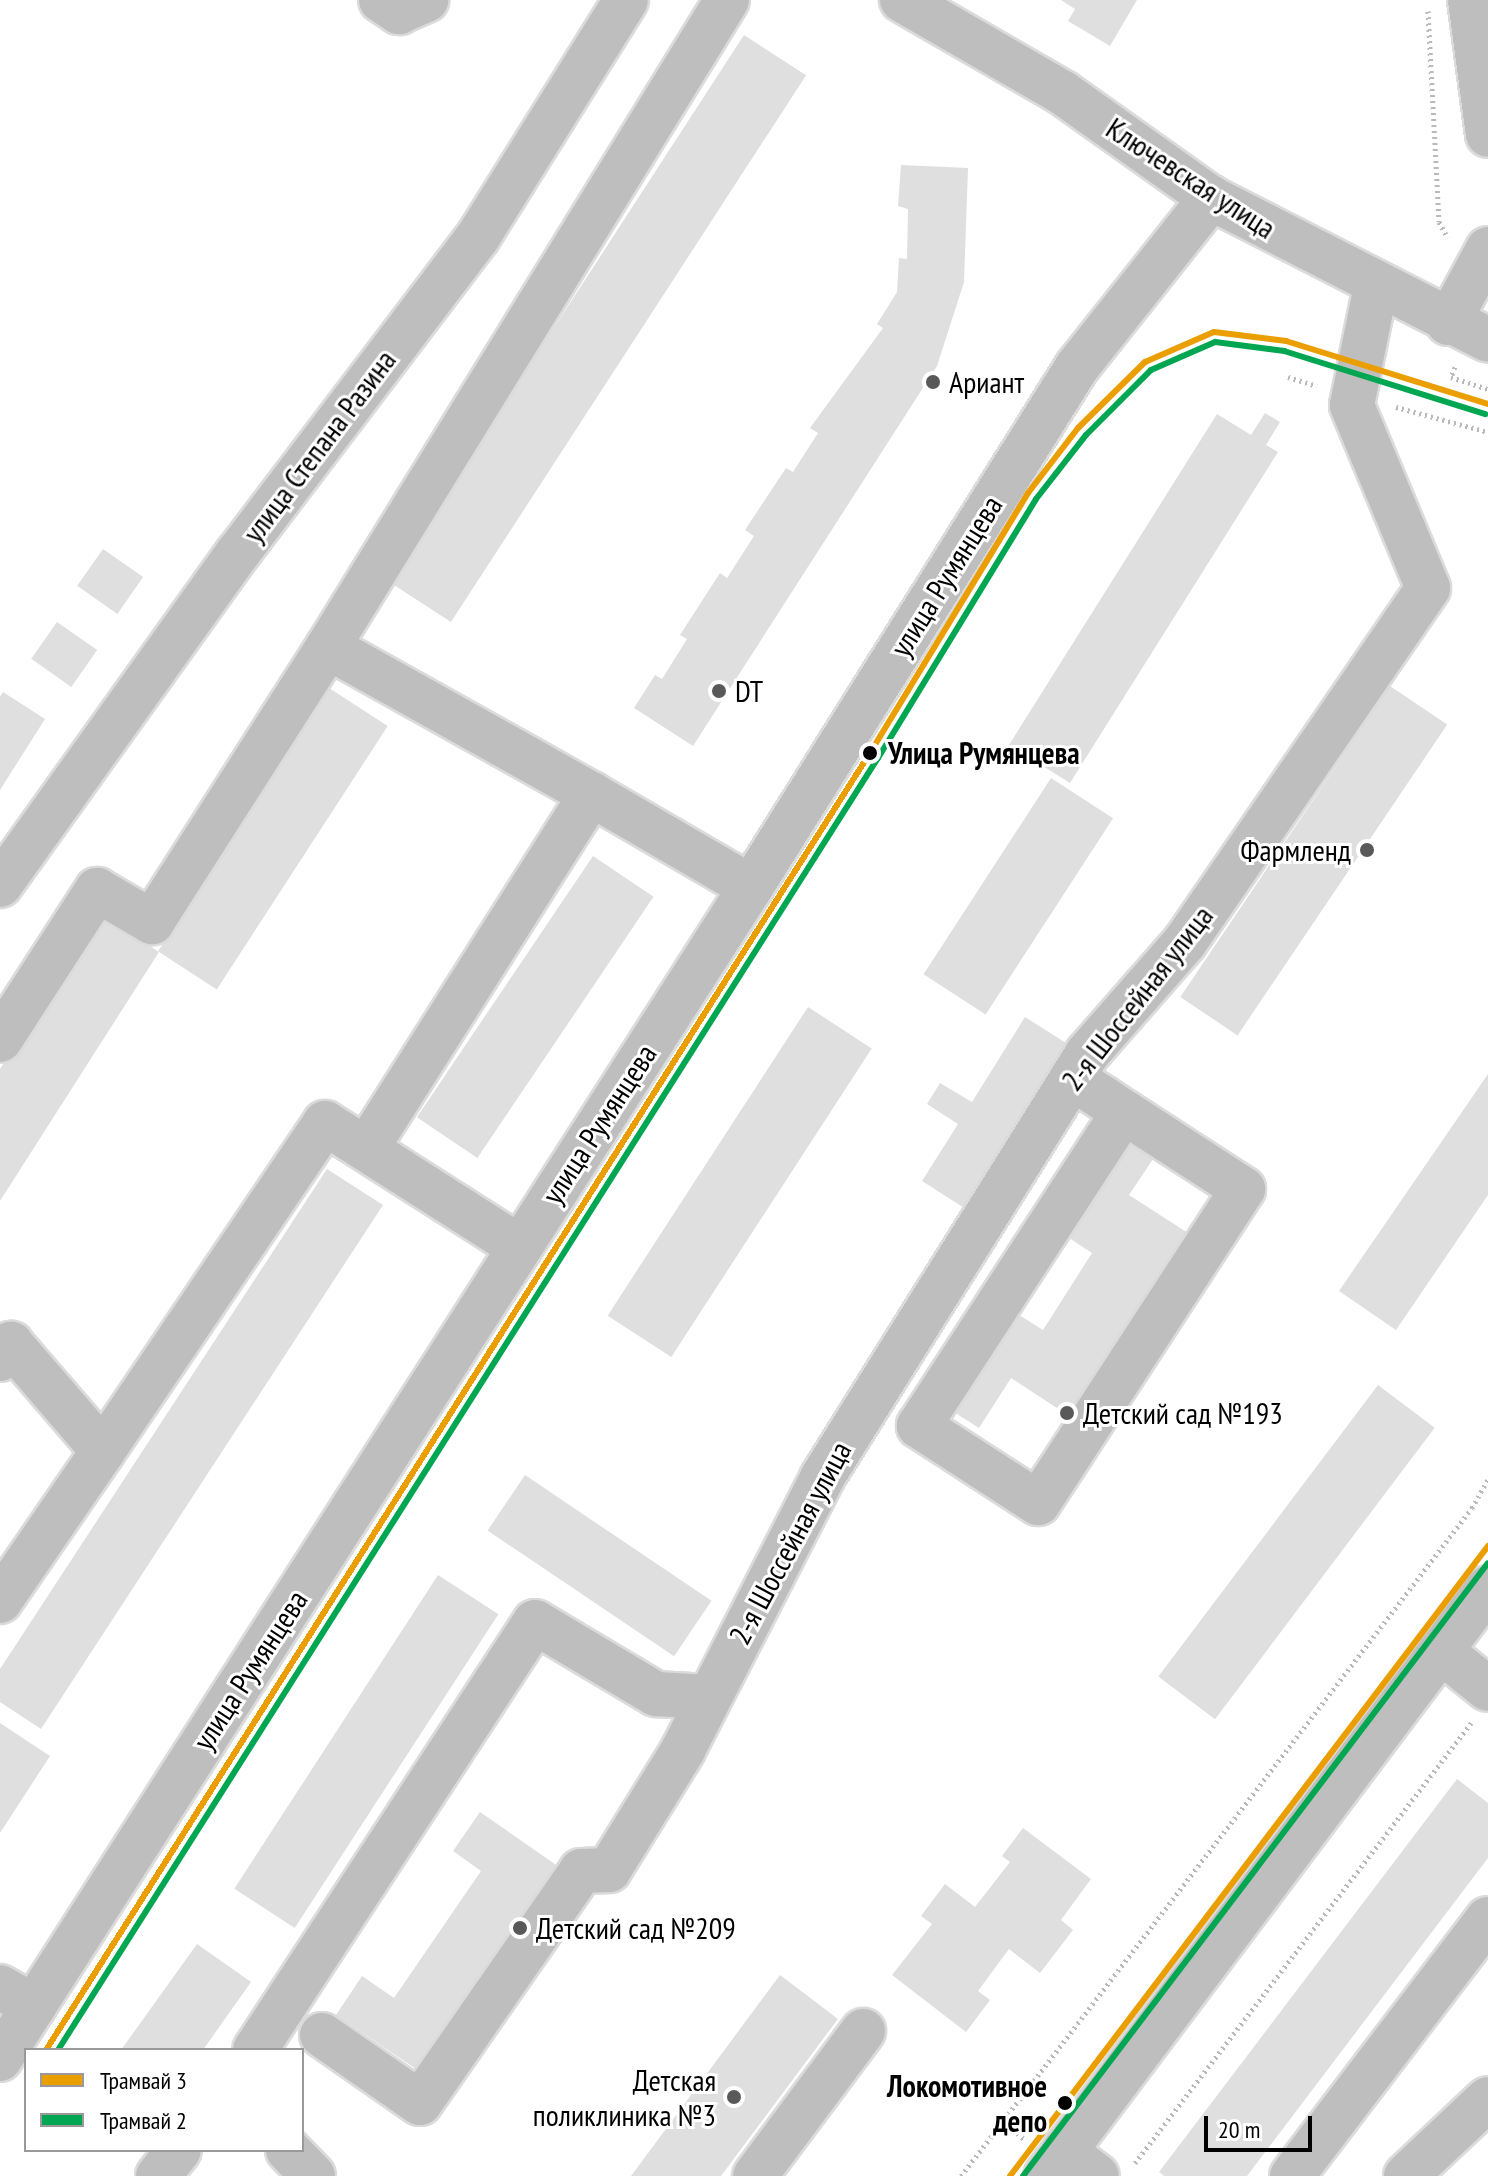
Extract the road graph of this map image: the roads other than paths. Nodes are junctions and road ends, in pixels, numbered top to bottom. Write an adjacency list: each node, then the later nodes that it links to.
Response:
1 (381, 0): 2 (street)
2 (426, 0)
3 (626, 0): 15 (street, улица Степана Разина)
4 (727, 0): 13 (street)
5 (902, 0): 8 (street, Ключевская улица)
6 (1470, 0): 7 (street)
7 (1488, 135)
8 (1211, 198): 10 (street, Ключевская улица); 16 (street, улица Румянцева)
9 (1484, 257): 11 (street)
10 (1376, 286): 11 (street, Ключевская улица); 18 (street, 2-я Шоссейная улица)
11 (1448, 323): 12 (street, Ключевская улица)
12 (1488, 340)
13 (328, 647): 14 (street); 17 (street)
14 (591, 794): 16 (street); 20 (street)
15 (0, 885)
16 (751, 887): 21 (street, улица Румянцева)
17 (0, 1040)
18 (1072, 1078): 19 (street); 27 (street, 2-я Шоссейная улица)
19 (1124, 1112): 19 (street)
20 (368, 1146): 21 (street); 23 (street)
21 (520, 1247): 30 (street, улица Румянцева)
22 (0, 1359): 23 (street)
23 (103, 1451): 25 (street)
24 (1488, 1588): 26 (street)
25 (0, 1601)
26 (1441, 1651): 28 (street); 38 (street)
27 (709, 1697): 32 (street, 2-я Шоссейная улица); 33 (street)
28 (1483, 1701)
29 (1488, 1919): 42 (street)
30 (17, 1997): 34 (street, улица Румянцева)
31 (863, 2031): 41 (street)
32 (322, 2035)
33 (256, 2048)
34 (0, 2059)
35 (1488, 2099): 43 (street)
36 (177, 2152): 39 (street)
37 (290, 2152): 40 (street)
38 (1069, 2168)
39 (158, 2176)
40 (313, 2176)
41 (755, 2176)
42 (1292, 2176)
43 (1406, 2176)

